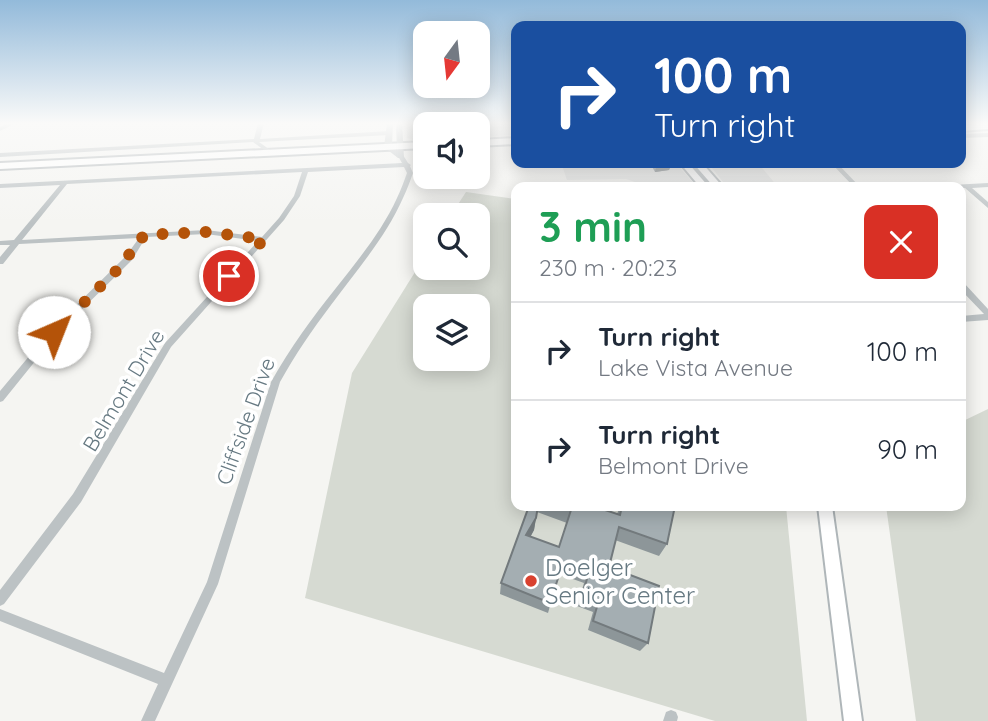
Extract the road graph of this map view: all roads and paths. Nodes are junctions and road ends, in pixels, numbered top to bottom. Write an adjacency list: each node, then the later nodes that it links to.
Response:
1 (195, 157): 5 (main road)
2 (302, 157): 10 (main road)
3 (403, 157): 4 (street)
4 (408, 165): 9 (street); 31 (street, Cliffside Drive)
5 (0, 166)
6 (688, 168): 12 (main road)
7 (702, 168): 13 (main road)
8 (839, 168): 14 (street)
9 (306, 170): 11 (street); 20 (street, Belmont Drive)
10 (0, 174)
11 (66, 182): 16 (street); 21 (street)
12 (701, 182)
13 (714, 182)
14 (853, 182)
15 (988, 185): 17 (street)
16 (0, 186)
17 (966, 186): 18 (street)
18 (988, 206)
19 (144, 235): 20 (street); 21 (street); 27 (street)
20 (264, 239): 29 (street, Belmont Drive)
21 (18, 242): 22 (street); 23 (street)
22 (0, 243)
23 (0, 262)
24 (966, 291): 25 (street)
25 (988, 316): 26 (street)
26 (966, 318)
27 (0, 398)
28 (826, 511): 33 (main road)
29 (0, 600)
30 (0, 615): 31 (street)
31 (167, 681): 32 (street, Cliffside Drive)
32 (148, 721)
33 (853, 721)

